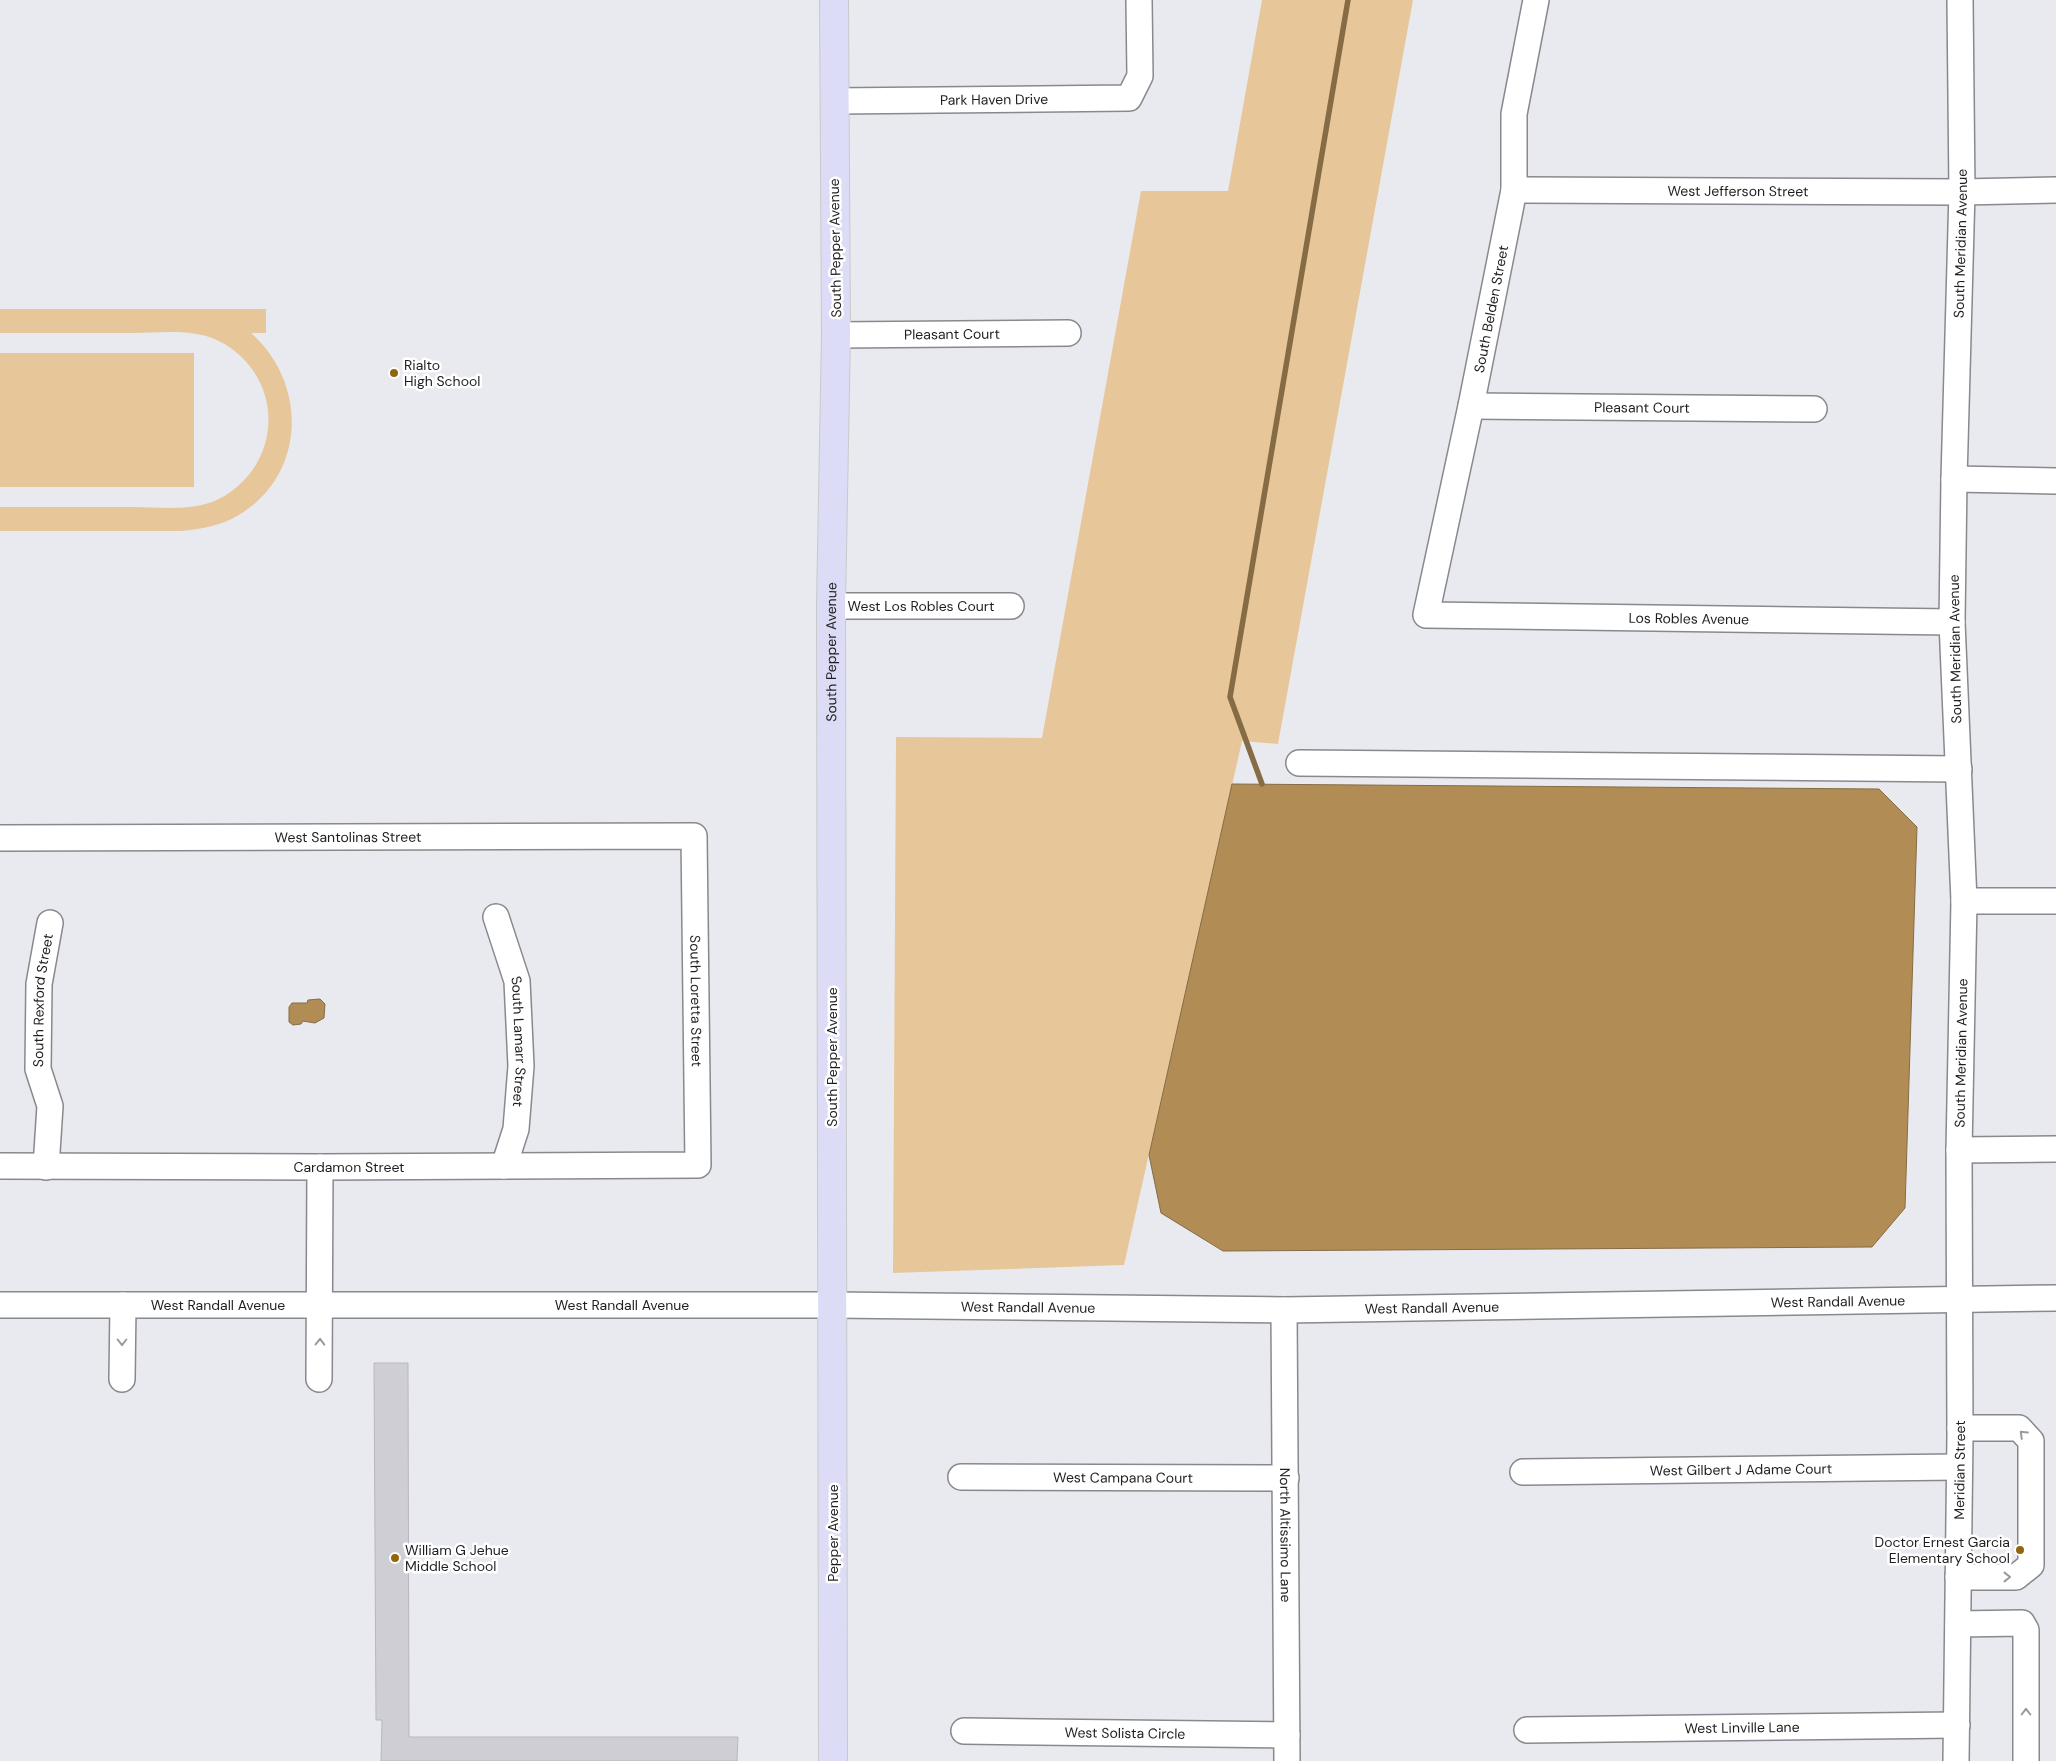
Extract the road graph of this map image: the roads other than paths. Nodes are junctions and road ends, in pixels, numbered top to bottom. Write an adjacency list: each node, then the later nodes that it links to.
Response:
1 (834, 0): 5 (main road, South Pepper Avenue)
2 (1139, 0): 5 (street, Park Haven Drive)
3 (1536, 0): 6 (street, South Belden Street)
4 (1960, 0): 8 (street, South Meridian Avenue)
5 (834, 102): 10 (main road, South Pepper Avenue)
6 (1514, 190): 8 (street, West Jefferson Street); 11 (street, South Belden Street)
7 (2056, 190): 8 (street, West Jefferson Street)
8 (1962, 192): 13 (street, South Meridian Avenue)
9 (1068, 332): 10 (street, Pleasant Court)
10 (836, 335): 15 (main road, South Pepper Avenue)
11 (1471, 406): 12 (street, Pleasant Court); 17 (street, South Belden Street)
12 (1814, 409)
13 (1954, 479): 14 (street); 18 (street, South Meridian Avenue)
14 (2056, 481)
15 (831, 606): 16 (street, West Los Robles Court); 38 (main road, South Pepper Avenue)
16 (1011, 606)
17 (1426, 615): 18 (street, Los Robles Avenue)
18 (1952, 622): 20 (street, South Meridian Avenue)
19 (1299, 763): 20 (street)
20 (1959, 768): 24 (street, South Meridian Avenue)
21 (694, 836): 22 (street, West Santolinas Street); 29 (street, South Loretta Street)
22 (0, 838)
23 (2056, 901): 24 (street)
24 (1964, 902): 28 (street, South Meridian Avenue)
25 (496, 917): 31 (street, South Lamarr Street)
26 (50, 923): 32 (street, South Rexford Street)
27 (2056, 1149): 28 (street)
28 (1959, 1150): 35 (street, South Meridian Avenue)
29 (698, 1165): 31 (street, Cardamon Street)
30 (0, 1166): 32 (street, Cardamon Street)
31 (504, 1166): 33 (street, Cardamon Street)
32 (46, 1167): 33 (street, Cardamon Street)
33 (320, 1167): 36 (street)
34 (2056, 1298): 35 (street, West Randall Avenue)
35 (1959, 1299): 40 (street, West Randall Avenue); 43 (street, Meridian Street)
36 (320, 1304): 37 (street, West Randall Avenue); 38 (street, West Randall Avenue); 42 (street, one-way to 36)
37 (123, 1305): 39 (street, West Randall Avenue); 41 (street, one-way to 41)
38 (833, 1305): 40 (street, West Randall Avenue); 54 (main road, Pepper Avenue)
39 (0, 1306)
40 (1284, 1310): 47 (street, North Altissimo Lane)
41 (122, 1379)
42 (319, 1379)
43 (1960, 1428): 44 (street, Meridian Street); 48 (street, one-way to 43)
44 (1959, 1467): 45 (street, West Gilbert J Adame Court); 48 (street, Meridian Street)
45 (1523, 1472)
46 (961, 1477): 47 (street, West Campana Court)
47 (1286, 1478): 53 (street, North Altissimo Lane)
48 (1958, 1577): 49 (street, Meridian Street)
49 (1958, 1624): 50 (street, Meridian Street); 57 (street, one-way to 49)
50 (1957, 1725): 51 (street, West Linville Lane); 56 (street, Meridian Street)
51 (1527, 1730)
52 (964, 1731): 53 (street, West Solista Circle)
53 (1287, 1735): 55 (street, North Altissimo Lane)
54 (833, 1761)
55 (1287, 1761)
56 (1956, 1761)
57 (2026, 1761)

